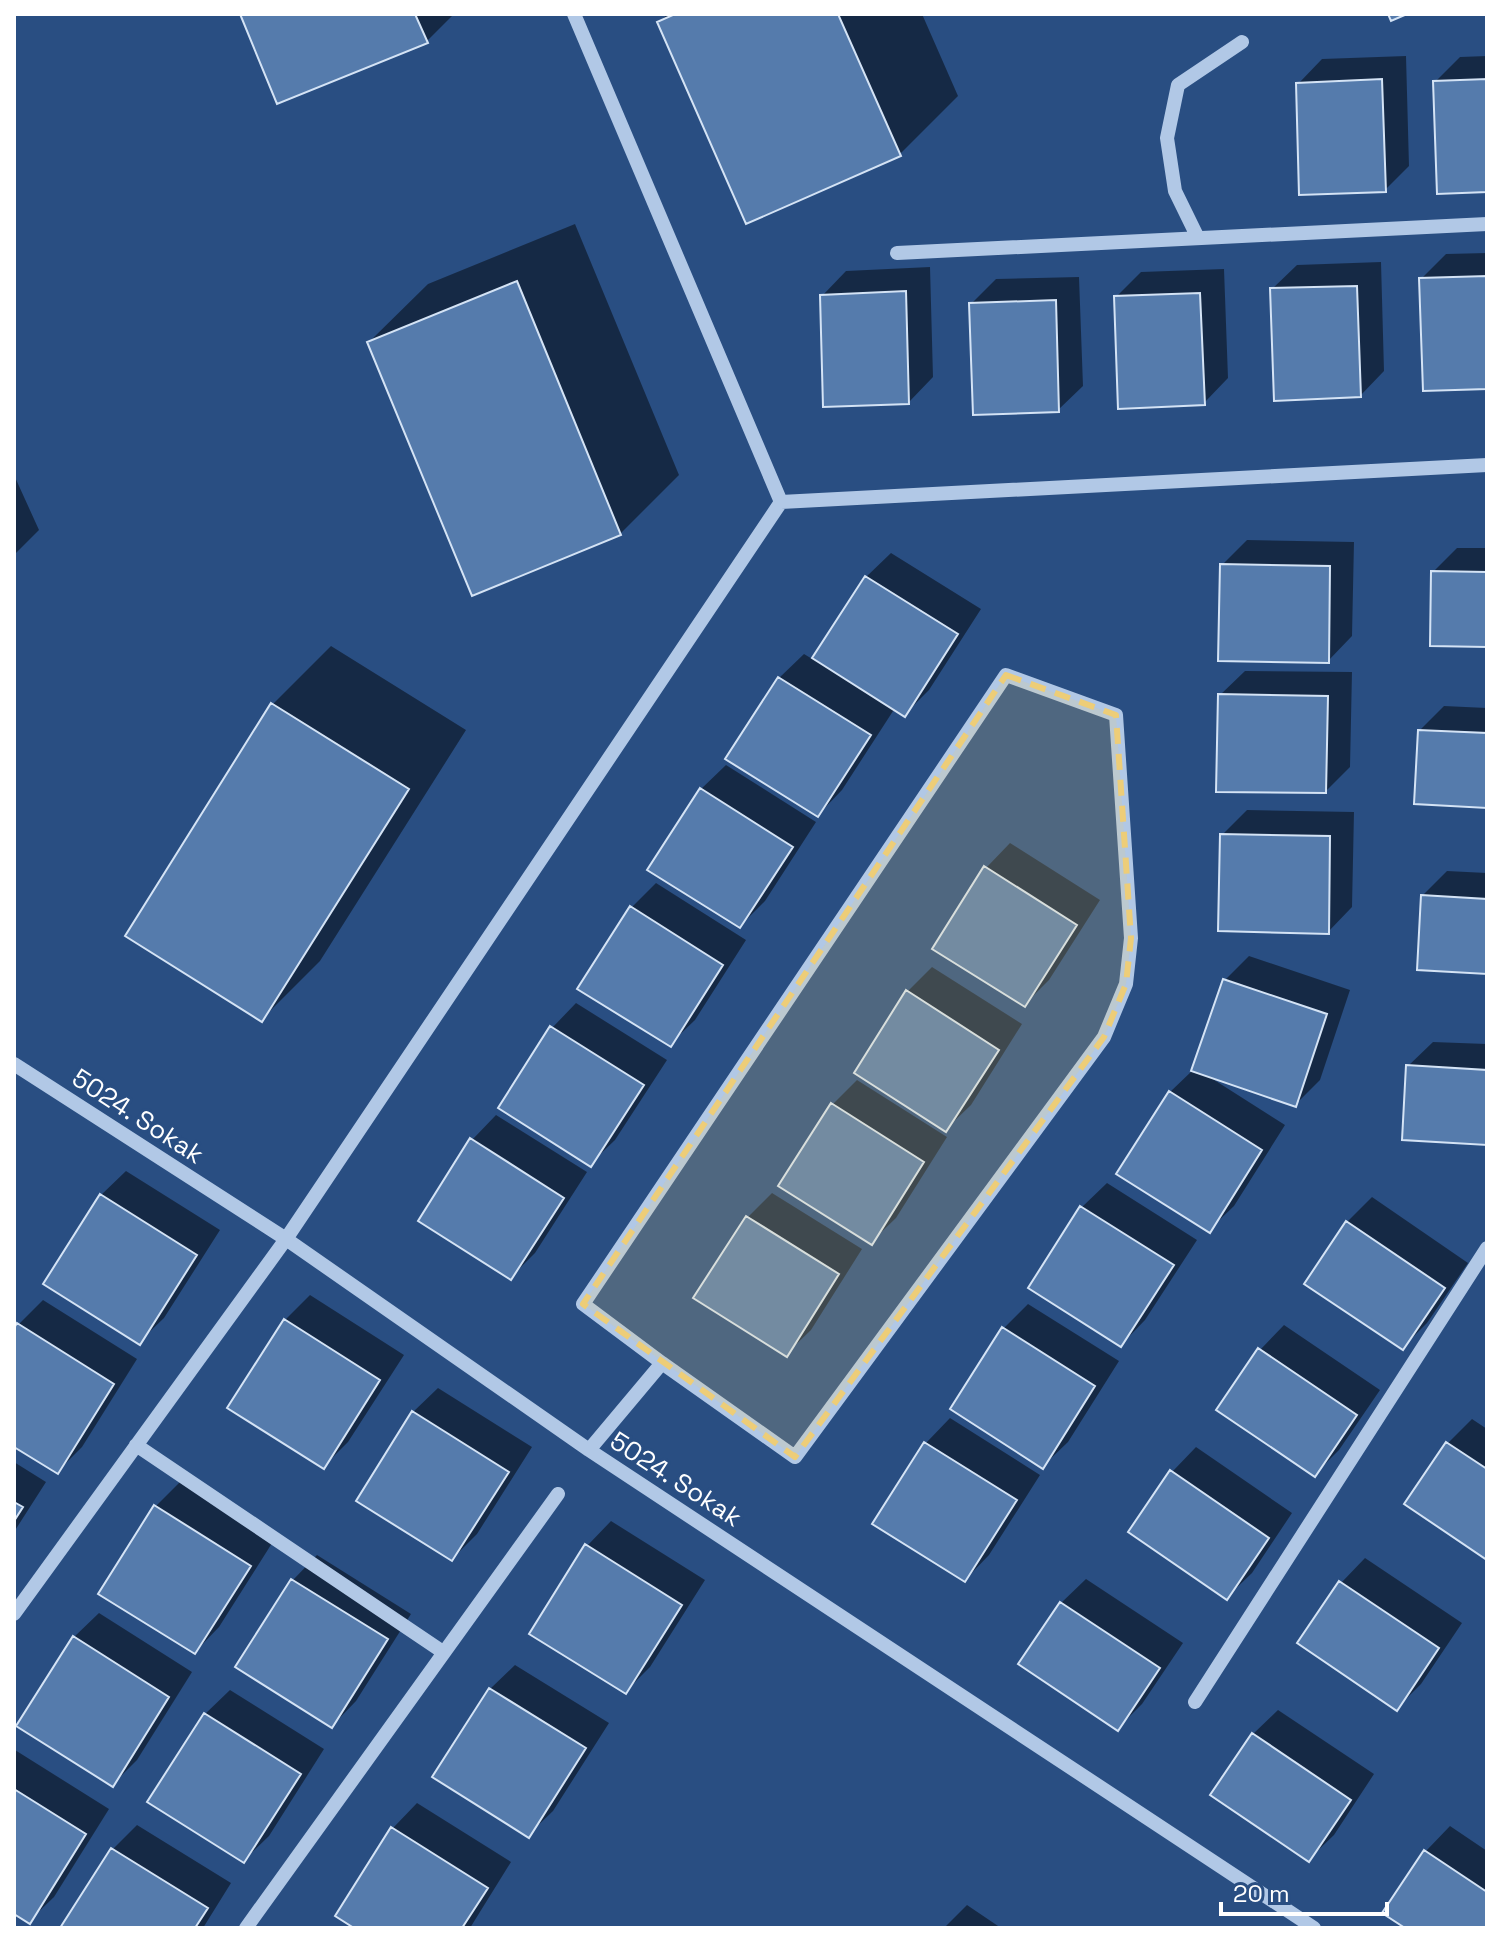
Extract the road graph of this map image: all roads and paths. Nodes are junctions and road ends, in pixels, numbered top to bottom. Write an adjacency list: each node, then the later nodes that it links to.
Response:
1 (574, 14): 7 (street)
2 (1242, 42): 4 (street)
3 (1487, 224): 4 (street)
4 (1198, 238): 5 (street)
5 (897, 253)
6 (1487, 465): 7 (street)
7 (781, 502): 9 (street)
8 (14, 1064): 9 (street, 5024. Sokak)
9 (286, 1239): 12 (street); 13 (street, 5024. Sokak)
10 (1487, 1248): 17 (street)
11 (662, 1363): 11 (street); 13 (street)
12 (136, 1445): 15 (street); 16 (street)
13 (589, 1450): 19 (street, 5024. Sokak)
14 (558, 1494): 16 (street)
15 (14, 1614)
16 (443, 1652): 18 (street)
17 (1195, 1702)
18 (246, 1928)
19 (1314, 1928)

